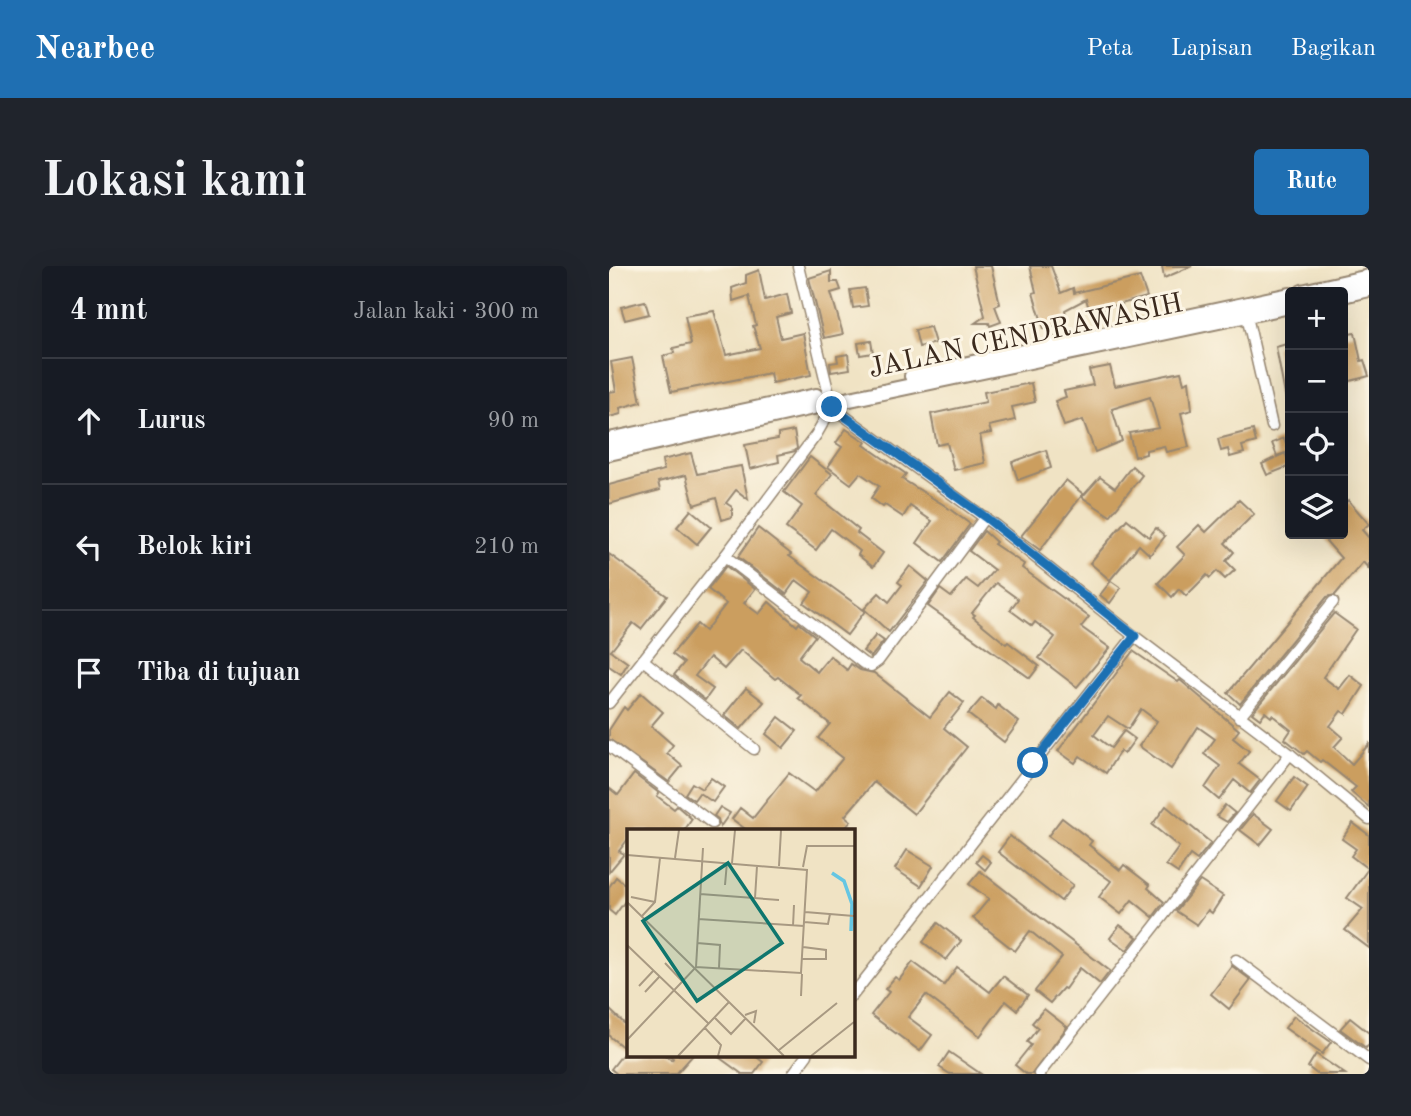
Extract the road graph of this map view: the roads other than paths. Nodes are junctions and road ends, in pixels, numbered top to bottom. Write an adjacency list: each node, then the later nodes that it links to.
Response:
1 (798, 266): 9 (street)
2 (1369, 278): 3 (main road)
3 (1326, 287)
4 (1369, 289): 5 (main road)
5 (1348, 294)
6 (1285, 297): 8 (main road, JALAN CENDRAWASIH)
7 (1285, 306): 8 (main road, JALAN CENDRAWASIH)
8 (1245, 310): 9 (main road, JALAN CENDRAWASIH); 10 (street)
9 (831, 401): 11 (main road, JALAN CENDRAWASIH); 12 (main road, JALAN CENDRAWASIH); 13 (street); 14 (street)
10 (1272, 426)
11 (609, 440)
12 (609, 453)
13 (985, 517): 14 (street); 16 (street)
14 (725, 556): 17 (street)
15 (1333, 602): 19 (street)
16 (1135, 636): 19 (street); 26 (street)
17 (643, 660): 18 (street); 21 (street)
18 (609, 703)
19 (1239, 717): 22 (street)
20 (609, 746): 24 (street)
21 (754, 748)
22 (1290, 754): 23 (street); 30 (street)
23 (1369, 819)
24 (712, 823)
25 (1236, 960): 28 (street)
26 (854, 993)
27 (806, 1056): 29 (street)
28 (1369, 1060)
29 (793, 1074)
30 (1039, 1074)

